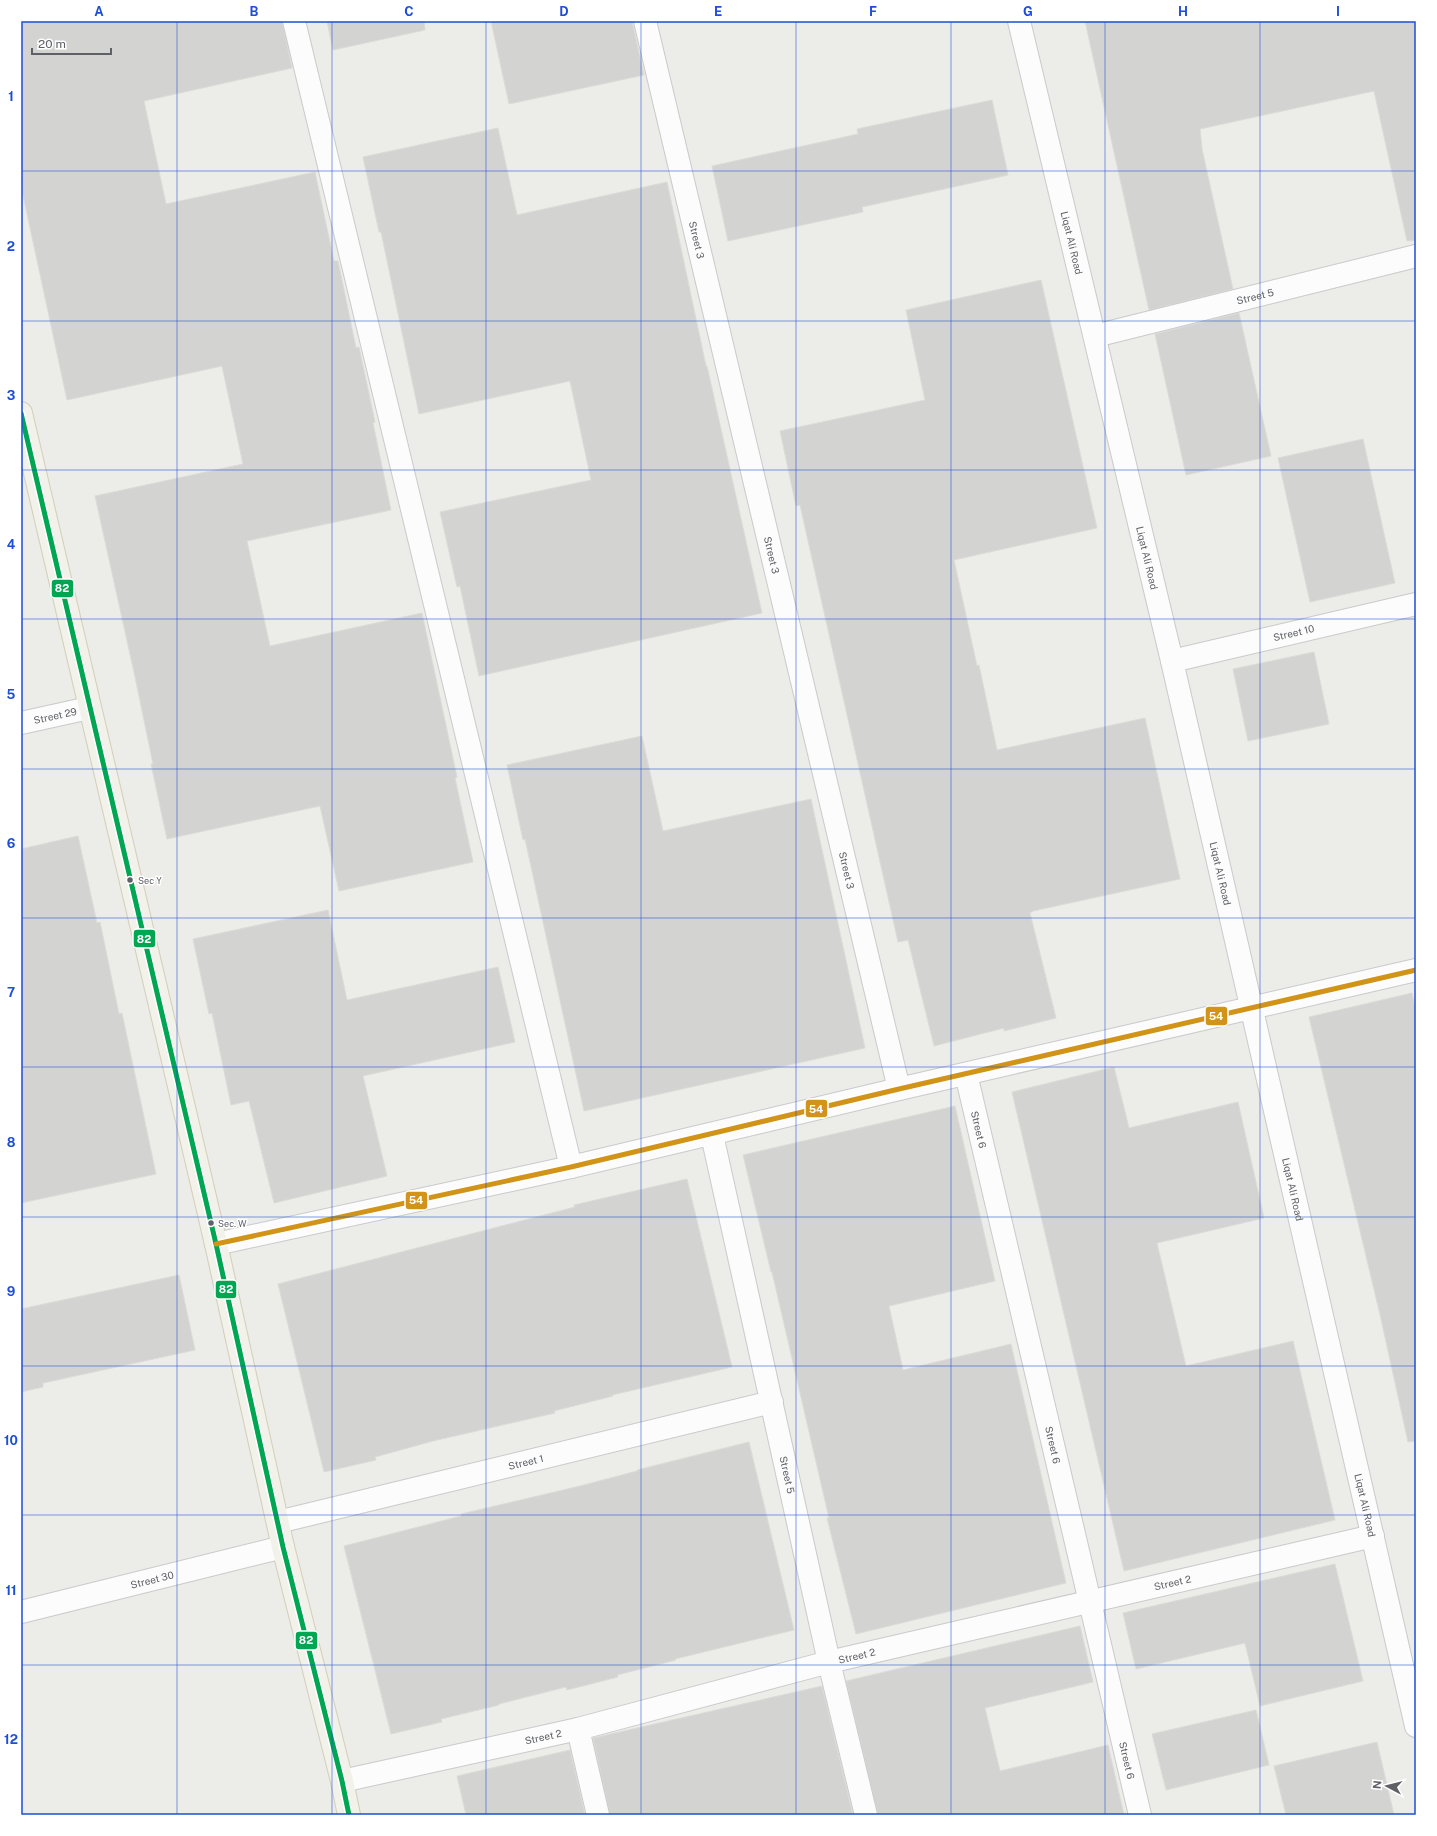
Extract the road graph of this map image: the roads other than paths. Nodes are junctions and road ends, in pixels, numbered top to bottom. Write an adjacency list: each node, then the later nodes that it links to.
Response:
1 (294, 21): 16 (street)
2 (646, 21): 14 (street, Street 3)
3 (1019, 21): 5 (street, Liqat Ali Road)
4 (1416, 256): 5 (street, Street 5)
5 (1095, 336): 8 (street, Liqat Ali Road)
6 (21, 413): 9 (main road)
7 (1416, 604): 8 (street, Street 10)
8 (1172, 661): 12 (street, Liqat Ali Road)
9 (89, 708): 10 (street, Street 29); 17 (main road)
10 (21, 723)
11 (1416, 970): 12 (street)
12 (1250, 1008): 13 (street); 20 (street, Liqat Ali Road)
13 (966, 1074): 14 (street); 22 (street, Street 6)
14 (899, 1089): 15 (street)
15 (712, 1134): 16 (street); 18 (street, Street 5)
16 (571, 1167): 17 (street)
17 (216, 1244): 19 (main road)
18 (772, 1402): 19 (street, Street 1); 24 (street, Street 5)
19 (278, 1522): 21 (main road)
20 (1373, 1536): 22 (street, Street 2); 25 (street, Liqat Ali Road)
21 (283, 1547): 23 (street, Street 30); 27 (main road)
22 (1089, 1601): 24 (street, Street 2); 31 (street, Street 6)
23 (21, 1612)
24 (829, 1662): 26 (street, Street 2); 30 (street, Street 5)
25 (1416, 1726)
26 (578, 1729): 27 (street, Street 2); 29 (street)
27 (342, 1781): 28 (main road)
28 (349, 1815)
29 (598, 1815)
30 (866, 1815)
31 (1140, 1815)

